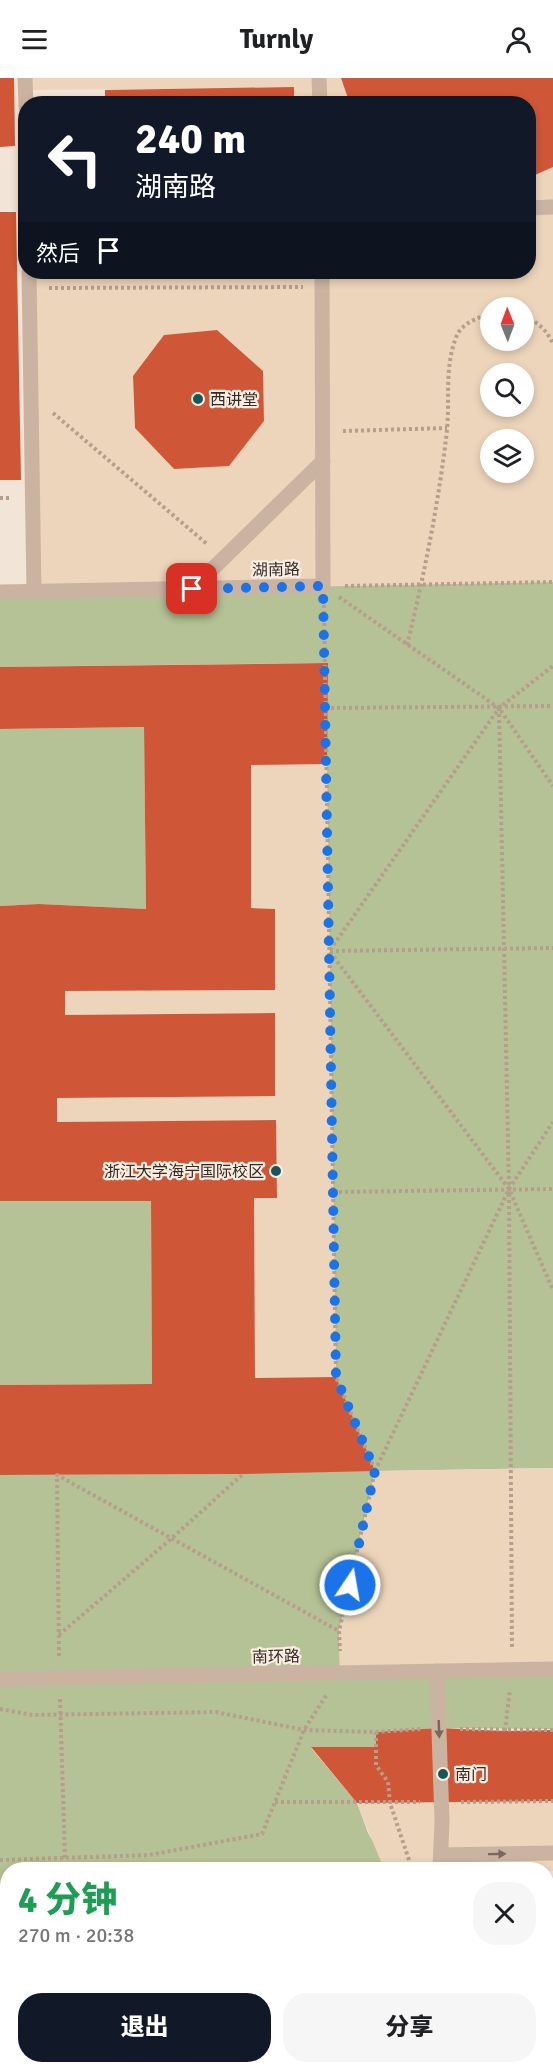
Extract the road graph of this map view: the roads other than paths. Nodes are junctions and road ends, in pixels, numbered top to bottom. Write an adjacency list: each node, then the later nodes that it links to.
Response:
1 (25, 78): 3 (street)
2 (320, 78): 4 (street)
3 (26, 96)
4 (320, 96)
5 (553, 207): 6 (street)
6 (536, 208)
7 (29, 279): 11 (street)
8 (322, 279): 9 (street)
9 (323, 461): 10 (street); 10 (street, 湖南路)
10 (192, 589): 11 (street, 湖南路)
11 (34, 591): 12 (street, 湖南路)
12 (0, 592)
13 (553, 1669): 14 (street, 南环路)
14 (437, 1671): 15 (street, 南环路); 17 (street, one-way to 17)
15 (0, 1679)
16 (553, 1853): 17 (street, one-way to 16)
17 (441, 1862)

